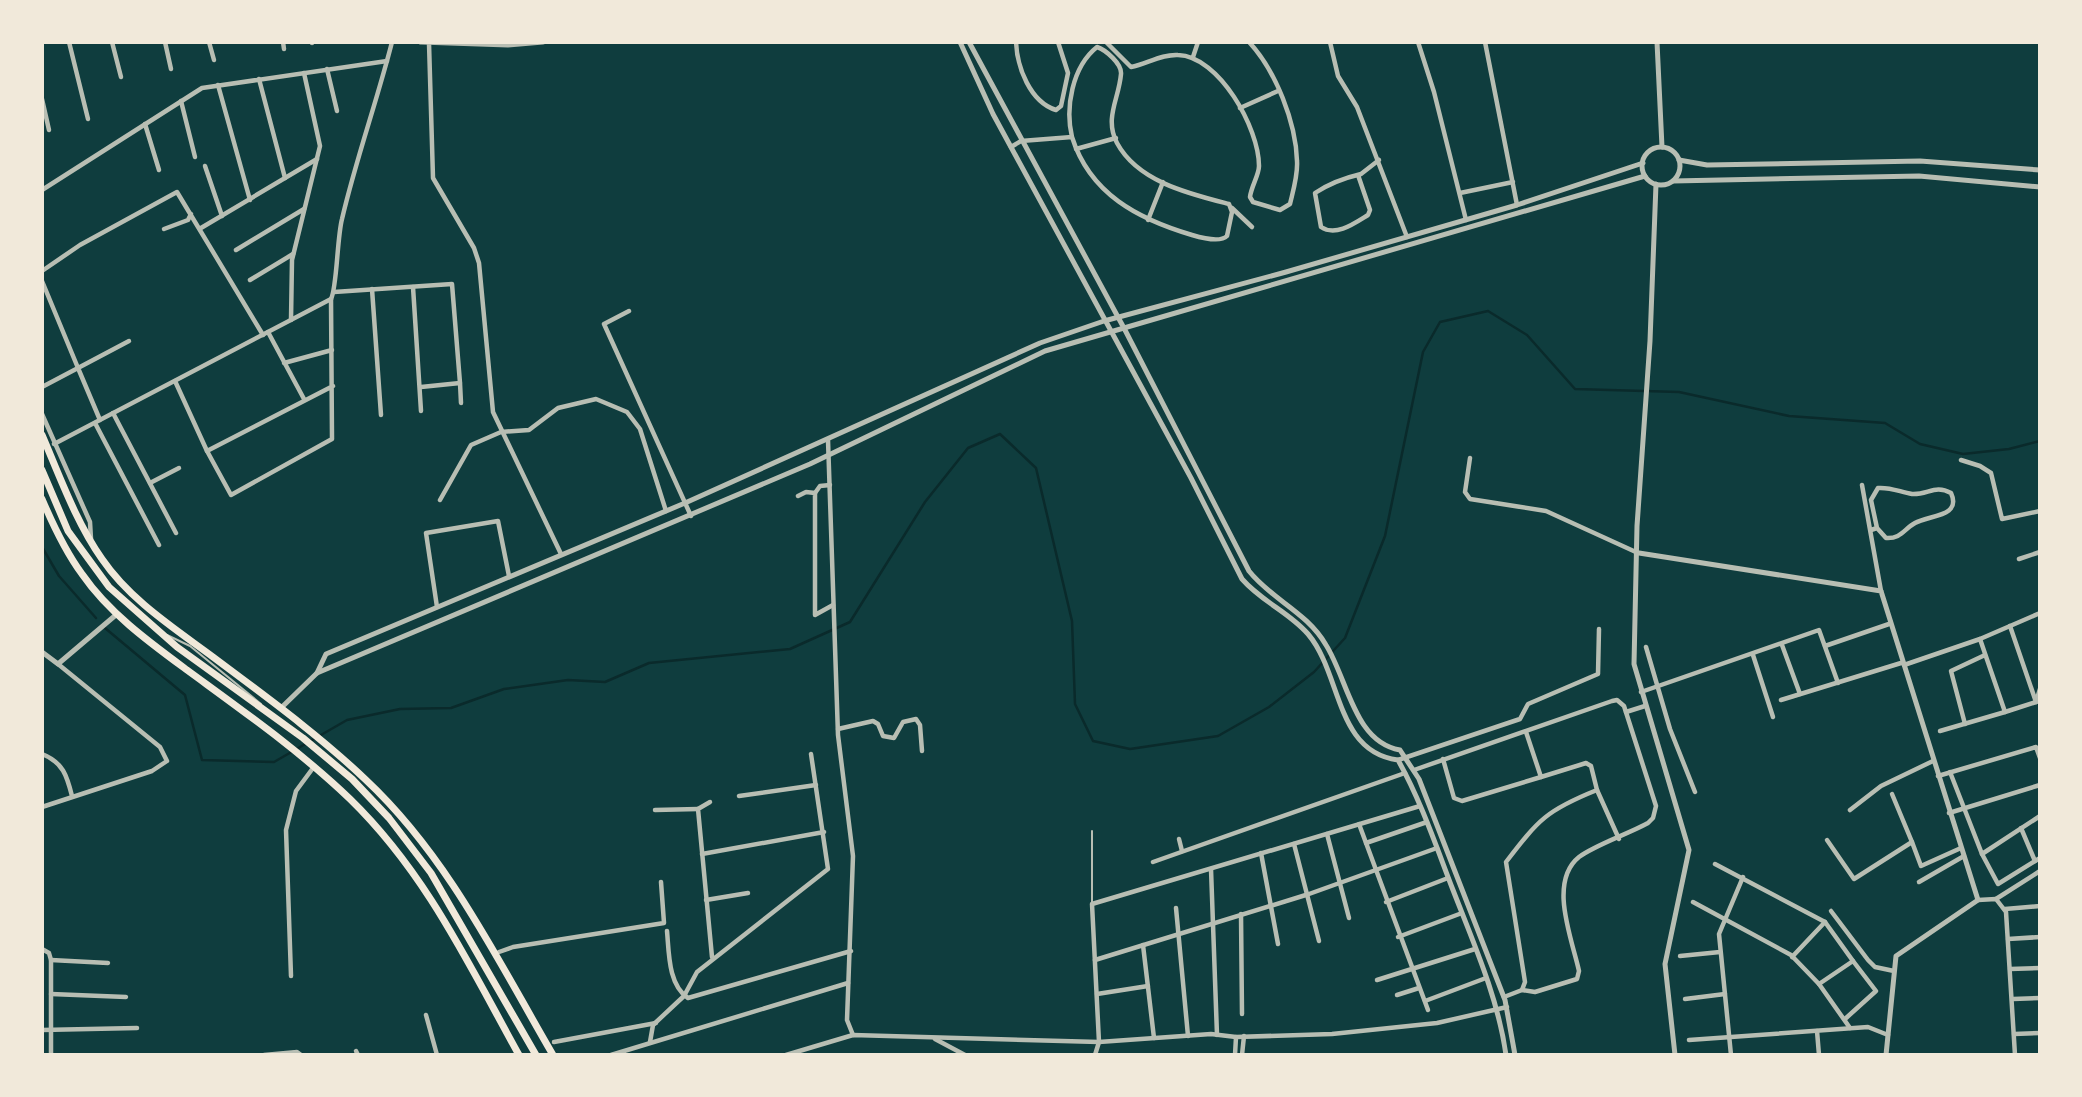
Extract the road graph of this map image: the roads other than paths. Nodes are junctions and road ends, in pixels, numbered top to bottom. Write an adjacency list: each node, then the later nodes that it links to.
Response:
1 (69, 42): 35 (street)
2 (112, 42): 27 (street)
3 (165, 42): 24 (street)
4 (209, 42): 22 (street)
5 (283, 42): 20 (street)
6 (392, 42): 23 (street)
7 (420, 42): 18 (street)
8 (543, 42): 18 (street)
9 (1016, 42): 10 (street)
10 (1058, 42)
11 (1106, 42): 21 (street)
12 (1198, 42): 21 (street)
13 (1250, 42): 30 (street)
14 (1330, 42): 46 (street)
15 (1418, 42): 61 (street)
16 (1485, 42): 57 (street)
17 (1657, 42): 42 (street)
18 (429, 43): 106 (street)
19 (964, 43): 40 (street); 41 (street)
20 (284, 50)
21 (1193, 57): 33 (street)
22 (214, 60)
23 (387, 61): 25 (street); 81 (street)
24 (171, 69)
25 (327, 69): 26 (street); 34 (street)
26 (304, 73): 28 (street); 45 (street)
27 (121, 76)
28 (260, 79): 29 (street); 54 (street)
29 (218, 85): 32 (street); 62 (street)
30 (1278, 91): 33 (street); 33 (street)
31 (42, 99): 37 (street)
32 (181, 101): 36 (street); 44 (street)
33 (1240, 108)
34 (337, 111)
35 (88, 120)
36 (145, 124): 50 (street); 60 (street)
37 (49, 130)
38 (1072, 138): 39 (street); 40 (street); 43 (street)
39 (1115, 138): 43 (street); 56 (street)
40 (1021, 141): 41 (street); 84 (street)
41 (1011, 147): 86 (street)
42 (1661, 147): 47 (street); 48 (street)
43 (1076, 149): 68 (street)
44 (195, 157)
45 (317, 158): 54 (street); 65 (street)
46 (1379, 160): 52 (street); 73 (street)
47 (1679, 160): 51 (street); 55 (street)
48 (1643, 163): 53 (street); 63 (street)
49 (205, 166): 67 (street)
50 (159, 170)
51 (2040, 170)
52 (1358, 175): 52 (street)
53 (1645, 176): 58 (street); 87 (street)
54 (285, 178): 62 (street)
55 (1673, 181): 58 (street); 59 (street)
56 (1163, 182): 64 (street); 68 (street)
57 (1513, 182): 61 (street); 63 (street)
58 (1656, 184): 132 (street)
59 (2040, 187)
60 (42, 190)
61 (1460, 193): 69 (street)
62 (250, 200): 67 (street)
63 (1517, 205): 69 (street)
64 (1232, 207): 68 (street); 70 (street)
65 (304, 209): 74 (street); 75 (street)
66 (191, 213): 71 (street); 72 (street); 76 (street)
67 (222, 216): 71 (street)
68 (1148, 220)
69 (1466, 220): 73 (street)
70 (1252, 227)
71 (201, 228): 88 (street)
72 (163, 229)
73 (1407, 237): 84 (street)
74 (236, 250)
75 (293, 254): 77 (street); 85 (street)
76 (42, 271)
77 (250, 280)
78 (42, 281): 93 (street)
79 (413, 287): 80 (street); 95 (street); 98 (street)
80 (372, 289): 81 (street); 104 (street)
81 (334, 292): 82 (street)
82 (331, 299): 85 (street); 91 (street)
83 (629, 311): 123 (street)
84 (1118, 317): 86 (street); 87 (street)
85 (291, 320): 88 (street)
86 (1104, 321): 89 (street); 108 (street)
87 (1125, 330): 89 (street); 155 (street)
88 (265, 333): 92 (street); 94 (street)
89 (1110, 333): 111 (street); 157 (street)
90 (129, 341): 93 (street)
91 (332, 350): 92 (street); 97 (street)
92 (284, 363): 99 (street)
93 (78, 369): 96 (street); 105 (street)
94 (174, 381): 102 (street); 110 (street)
95 (460, 383): 98 (street); 100 (street)
96 (42, 387)
97 (333, 387): 99 (street); 110 (street)
98 (421, 387): 101 (street)
99 (304, 399): 110 (street)
100 (461, 403)
101 (422, 411)
102 (113, 413): 105 (street); 116 (street)
103 (42, 414): 109 (street)
104 (381, 415)
105 (97, 421): 109 (street); 130 (street)
106 (501, 432): 122 (street); 124 (street); 133 (street)
107 (42, 435): 129 (highway)
108 (828, 439): 111 (street); 123 (street)
109 (54, 444): 129 (street)
110 (207, 451)
111 (829, 455): 117 (street); 126 (street)
112 (1470, 458): 132 (street)
113 (1961, 460): 125 (street)
114 (180, 468): 116 (street)
115 (42, 470): 171 (highway)
116 (150, 483): 128 (street)
117 (830, 485): 119 (street); 139 (street)
118 (1863, 485): 127 (street)
119 (815, 493): 120 (street); 139 (street)
120 (798, 496)
121 (42, 499): 142 (highway)
122 (440, 500)
123 (685, 503): 124 (street); 126 (street)
124 (666, 511): 133 (street)
125 (2040, 511)
126 (691, 516): 137 (street)
127 (1874, 529): 127 (street); 138 (street)
128 (176, 533)
129 (91, 541): 166 (highway)
130 (159, 545)
131 (2040, 552): 134 (street)
132 (1639, 553): 138 (street); 161 (street)
133 (561, 554): 135 (street)
134 (2019, 559)
135 (518, 572): 136 (street); 137 (street)
136 (509, 576): 140 (street); 140 (street)
137 (524, 587): 156 (street)
138 (1881, 591): 143 (street)
139 (833, 605): 173 (street)
140 (437, 607): 156 (street)
141 (2040, 613): 144 (street)
142 (117, 614): 153 (street); 169 (highway)
143 (1889, 624): 148 (street); 154 (street)
144 (2010, 626): 146 (street); 164 (street)
145 (1599, 629): 180 (street)
146 (1980, 639): 152 (street); 154 (street)
147 (1783, 645): 148 (street); 151 (street); 162 (street)
148 (1825, 646): 158 (street)
149 (1646, 647): 159 (street)
150 (42, 652): 153 (street)
151 (1753, 655): 159 (street); 170 (street)
152 (1985, 655): 168 (street); 172 (street)
153 (58, 664): 196 (street)
154 (1902, 664): 158 (street); 184 (street)
155 (1338, 667): 157 (street); 180 (street)
156 (317, 673): 166 (street)
157 (1329, 674): 183 (street)
158 (1838, 683): 162 (street)
159 (1656, 687): 161 (street); 194 (street)
160 (2040, 689): 164 (street)
161 (1641, 692): 165 (street)
162 (1800, 694): 163 (street)
163 (1781, 700)
164 (2036, 702): 168 (street)
165 (1645, 706): 167 (street); 343 (street)
166 (281, 708): 176 (highway)
167 (1626, 712): 175 (street); 214 (street)
168 (2005, 712): 172 (street)
169 (247, 714): 171 (highway); 185 (highway)
170 (1773, 717)
171 (274, 718): 176 (highway)
172 (1965, 724): 174 (street)
173 (838, 729): 177 (street); 266 (street)
174 (1940, 731)
175 (1526, 732): 181 (street); 190 (street)
176 (315, 740): 332 (highway); 333 (highway)
177 (922, 751)
178 (42, 754): 196 (street)
179 (811, 754): 191 (street)
180 (1406, 757): 183 (street); 186 (street)
181 (1443, 758): 186 (street); 190 (street)
182 (2040, 758): 187 (street)
183 (1398, 760): 188 (street)
184 (1933, 761): 189 (street); 204 (street)
185 (313, 768): 280 (street); 331 (highway)
186 (1414, 769): 293 (street)
187 (1950, 772): 189 (street); 202 (street)
188 (1405, 773): 199 (street); 221 (street)
189 (1938, 776): 205 (street)
190 (1541, 777): 193 (street)
191 (816, 785): 197 (street); 211 (street)
192 (2040, 785): 202 (street)
193 (1597, 790): 214 (street); 287 (street)
194 (1695, 792)
195 (1892, 794): 216 (street)
196 (72, 796): 200 (street)
197 (739, 796)
198 (710, 802): 201 (street)
199 (1420, 806): 207 (street); 208 (street)
200 (42, 807)
201 (698, 809): 203 (street); 223 (street)
202 (1963, 809): 205 (street); 224 (street)
203 (654, 810)
204 (1850, 810)
205 (1949, 813): 220 (street)
206 (2040, 816): 209 (street)
207 (1427, 822): 218 (street); 219 (street)
208 (1359, 824): 212 (street); 218 (street)
209 (2021, 828): 224 (street); 226 (street)
210 (1092, 831): 244 (lane)
211 (824, 832): 223 (street); 271 (street)
212 (1327, 834): 217 (street); 236 (street)
213 (1178, 839): 221 (street)
214 (1619, 839): 287 (street)
215 (1827, 840): 216 (street)
216 (1912, 842): 220 (street)
217 (1294, 844): 222 (street); 238 (street)
218 (1366, 844): 231 (street)
219 (1437, 848): 231 (street); 233 (street)
220 (1961, 848): 225 (street)
221 (1182, 851): 227 (street)
222 (1261, 853): 229 (street); 245 (street)
223 (702, 854): 240 (street)
224 (1982, 854): 226 (street)
225 (1964, 856): 235 (street); 241 (street)
226 (2038, 860)
227 (1153, 862)
228 (1715, 864): 232 (street)
229 (1211, 869): 244 (street); 255 (street)
230 (2040, 871): 239 (street)
231 (1376, 872): 236 (street); 242 (street)
232 (1743, 877): 253 (street); 254 (street)
233 (1448, 878): 242 (street); 250 (street)
234 (661, 882): 267 (street)
235 (1919, 883)
236 (1340, 884): 238 (street); 252 (street)
237 (748, 893): 240 (street)
238 (1310, 894): 245 (street); 261 (street)
239 (1996, 899): 241 (street); 248 (street)
240 (706, 900): 271 (street)
241 (1978, 900): 279 (street)
242 (1386, 902): 258 (street)
243 (1693, 902): 253 (street)
244 (1092, 904): 273 (street)
245 (1270, 905): 251 (street); 262 (street)
246 (2040, 906): 248 (street)
247 (1176, 908): 257 (street)
248 (2005, 909): 260 (street)
249 (1831, 911): 279 (street)
250 (1462, 913): 258 (street); 264 (street)
251 (1241, 914): 255 (street); 302 (street)
252 (1349, 918)
253 (1723, 919): 268 (street); 270 (street)
254 (1825, 922): 270 (street); 274 (street)
255 (1212, 924): 257 (street); 314 (street)
256 (667, 931): 292 (street)
257 (1178, 935): 263 (street); 317 (street)
258 (1398, 937): 278 (street)
259 (2040, 937): 260 (street)
260 (2008, 939): 276 (street)
261 (1319, 941)
262 (1278, 944)
263 (1143, 945): 273 (street); 285 (street)
264 (1475, 948): 278 (street); 281 (street)
265 (42, 949): 272 (street)
266 (851, 951): 283 (street); 292 (street)
267 (499, 952)
268 (1720, 952): 269 (street); 290 (street)
269 (1680, 956)
270 (1792, 957): 284 (street)
271 (712, 958): 292 (street)
272 (51, 960): 275 (street); 288 (street)
273 (1095, 960): 289 (street)
274 (1853, 961): 284 (street); 304 (street)
275 (108, 963)
276 (2010, 968): 277 (street); 297 (street)
277 (2040, 968)
278 (1411, 970): 282 (street); 286 (street)
279 (1894, 971): 316 (street)
280 (291, 976)
281 (1486, 978): 298 (street); 301 (street)
282 (1377, 979)
283 (848, 983): 313 (street); 324 (street)
284 (1819, 984): 304 (street)
285 (1148, 986): 289 (street); 321 (street)
286 (1419, 988): 291 (street); 298 (street)
287 (1522, 990): 293 (street)
288 (51, 994): 294 (street); 309 (street)
289 (1097, 994): 325 (street)
290 (1725, 994): 296 (street); 315 (street)
291 (1397, 995)
292 (684, 996): 305 (street)
293 (1504, 997): 299 (street)
294 (126, 998)
295 (2040, 998): 297 (street)
296 (1685, 999)
297 (2013, 999): 312 (street)
298 (1425, 1000): 300 (street)
299 (1507, 1007): 301 (street); 342 (street)
300 (1428, 1010)
301 (1497, 1011): 318 (street); 341 (street)
302 (1242, 1014)
303 (426, 1015): 330 (street)
304 (1844, 1019): 307 (street)
305 (656, 1023): 323 (street); 324 (street)
306 (137, 1028): 309 (street)
307 (1850, 1028): 310 (street); 316 (street)
308 (42, 1030): 309 (street)
309 (51, 1030): 327 (street)
310 (1817, 1031): 315 (street); 345 (street)
311 (2040, 1033): 312 (street)
312 (2014, 1034): 347 (street)
313 (853, 1035): 320 (street); 336 (street)
314 (1217, 1035): 317 (street); 319 (street)
315 (1730, 1035): 322 (street); 344 (street)
316 (1888, 1035): 346 (street)
317 (1188, 1036): 321 (street)
318 (1244, 1036): 319 (street); 340 (street)
319 (1236, 1037): 339 (street)
320 (934, 1038): 325 (street); 337 (street)
321 (1154, 1038): 325 (street)
322 (1689, 1040)
323 (554, 1042)
324 (650, 1042): 326 (street)
325 (1099, 1042): 338 (street)
326 (628, 1049): 334 (street); 335 (street)
327 (51, 1055)
328 (264, 1055): 329 (street)
329 (301, 1055)
330 (437, 1055)
331 (519, 1055)
332 (536, 1055)
333 (553, 1055)
334 (611, 1055)
335 (631, 1055)
336 (786, 1055)
337 (965, 1055)
338 (1095, 1055)
339 (1235, 1055)
340 (1242, 1055)
341 (1506, 1055)
342 (1515, 1055)
343 (1675, 1055)
344 (1731, 1055)
345 (1819, 1055)
346 (1886, 1055)
347 (2015, 1055)

